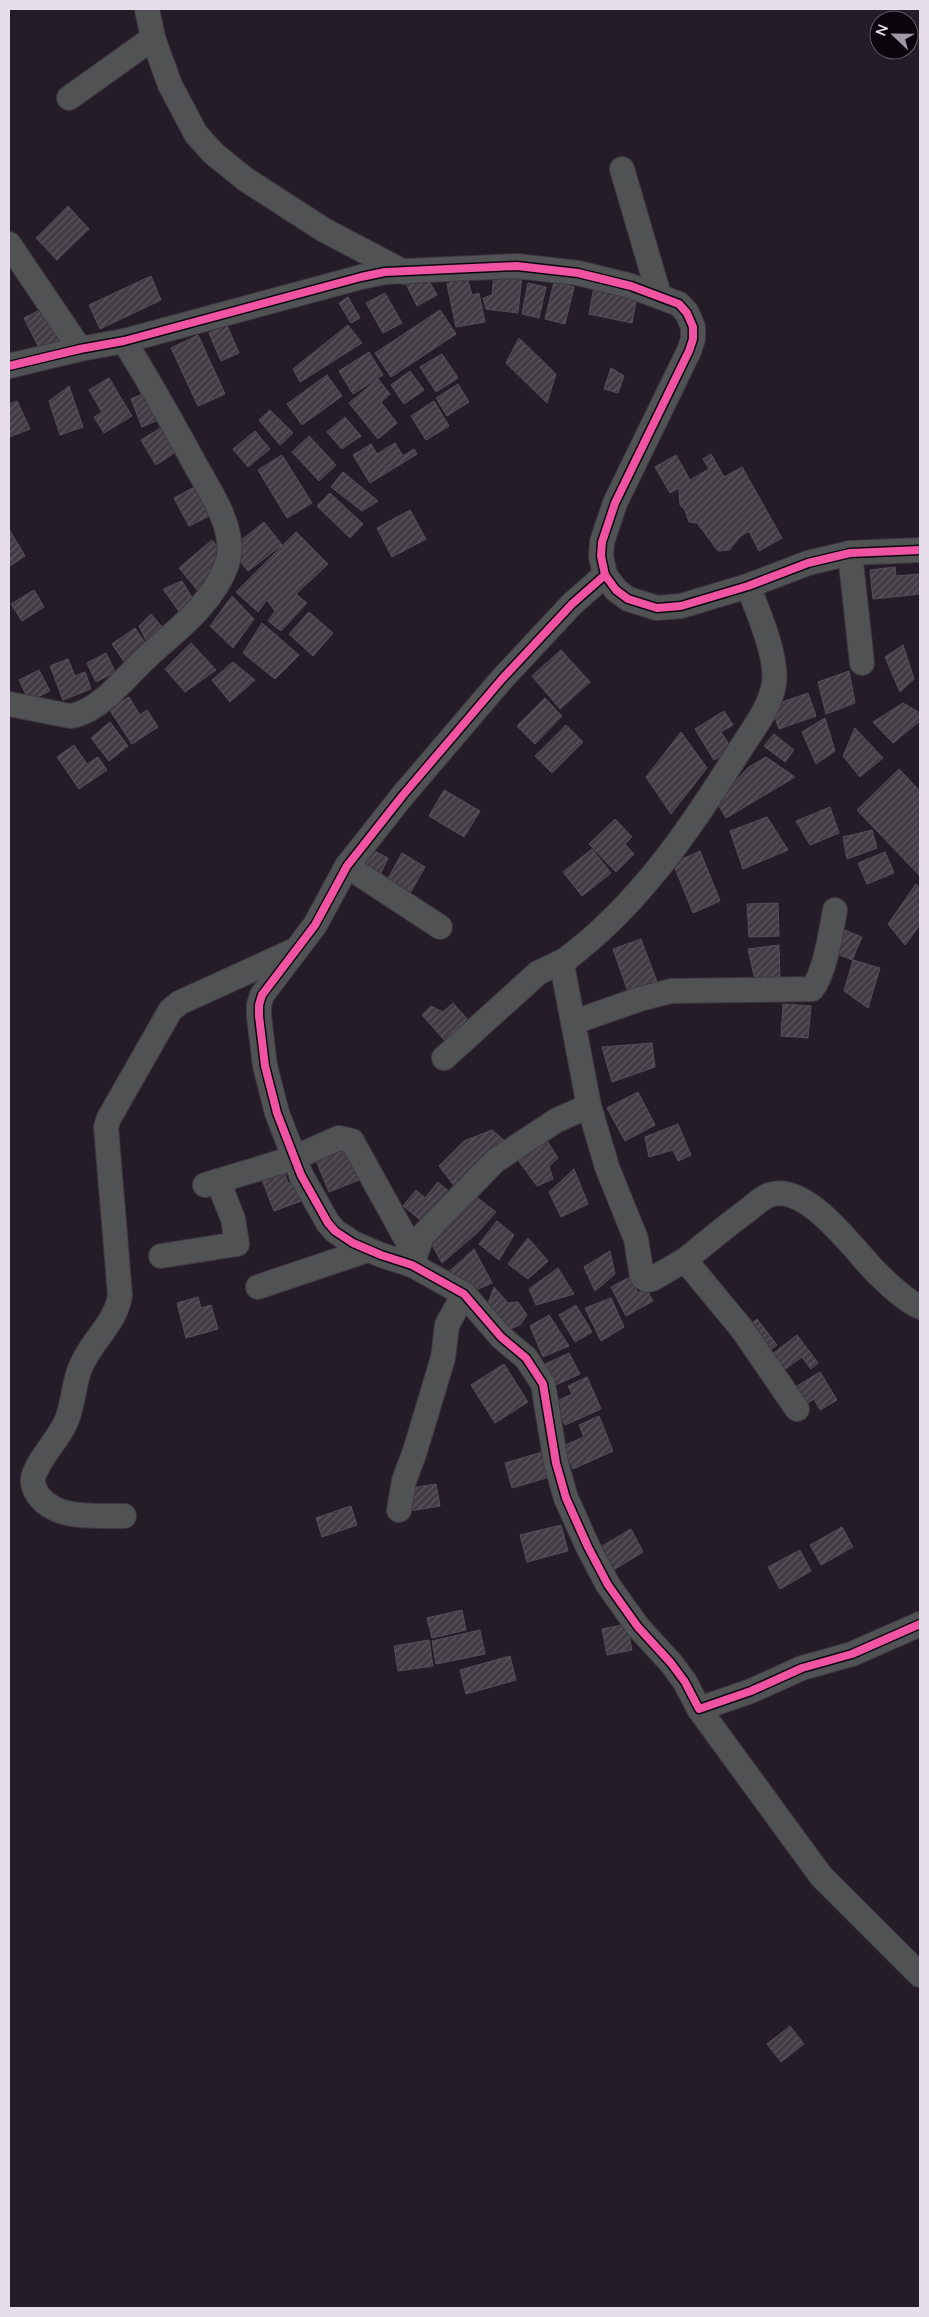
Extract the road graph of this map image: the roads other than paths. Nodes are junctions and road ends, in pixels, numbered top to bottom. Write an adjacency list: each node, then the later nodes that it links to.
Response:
1 (147, 9): 2 (street)
2 (152, 38): 3 (street); 6 (street)
3 (69, 98)
4 (622, 169): 7 (street)
5 (9, 244): 9 (street)
6 (404, 272): 7 (street); 8 (street)
7 (658, 295): 13 (street)
8 (124, 341): 9 (street); 16 (street)
9 (80, 349): 10 (street)
10 (9, 366)
11 (920, 550): 12 (street)
12 (850, 553): 14 (street); 15 (street)
13 (605, 575): 14 (street); 17 (street)
14 (748, 586): 21 (street)
15 (862, 663)
16 (9, 704)
17 (347, 866): 19 (street); 20 (street)
18 (835, 910): 22 (street)
19 (440, 927)
20 (297, 949): 25 (street); 35 (street)
21 (565, 960): 22 (street); 23 (street)
22 (574, 1022): 24 (street)
23 (444, 1058)
24 (589, 1106): 28 (street); 29 (street)
25 (294, 1158): 26 (street); 27 (street); 28 (street)
26 (368, 1250): 28 (street); 30 (street)
27 (161, 1256)
28 (414, 1260): 31 (street)
29 (685, 1260): 32 (street); 33 (street)
30 (258, 1287)
31 (464, 1294): 34 (street); 37 (street)
32 (920, 1307)
33 (797, 1409)
34 (399, 1510)
35 (124, 1516)
36 (920, 1624): 37 (street)
37 (698, 1709): 38 (street)
38 (920, 1975)

